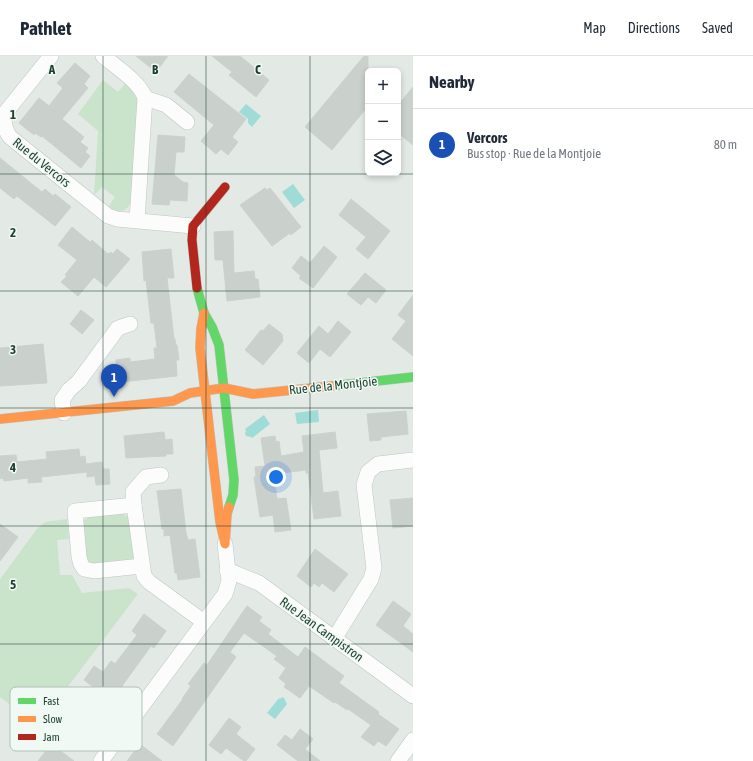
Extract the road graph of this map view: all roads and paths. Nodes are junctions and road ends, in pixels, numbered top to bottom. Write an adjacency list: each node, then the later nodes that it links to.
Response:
1 (51, 56): 6 (street, Rue du Vercors)
2 (103, 56): 3 (street)
3 (145, 98): 4 (street); 6 (street)
4 (187, 122)
5 (225, 188): 7 (street)
6 (137, 220): 7 (street, Rue du Vercors)
7 (193, 226): 8 (street)
8 (204, 313): 11 (street); 12 (street)
9 (130, 324): 16 (street)
10 (413, 377): 13 (street, Rue de la Montjoie)
11 (224, 388): 12 (street, Rue de la Montjoie); 13 (street, Rue de la Montjoie); 17 (street)
12 (205, 390): 14 (street, Rue de la Montjoie); 17 (street)
13 (253, 394): 17 (street, Rue de la Montjoie)
14 (173, 401): 15 (street, Rue de la Montjoie); 16 (street, Rue de la Montjoie)
15 (183, 405)
16 (63, 407): 19 (street, Rue de la Montjoie)
17 (216, 407): 18 (street, Rue de la Montjoie); 23 (street); 23 (street)
18 (197, 408)
19 (0, 419)
20 (413, 460): 27 (street)
21 (161, 475): 22 (street)
22 (134, 504): 24 (street); 24 (street)
23 (225, 544): 25 (street)
24 (142, 566): 26 (street)
25 (227, 570): 26 (street); 27 (street, Rue Jean Campistron)
26 (204, 622): 29 (street)
27 (334, 639): 28 (street, Rue Jean Campistron)
28 (413, 696)
29 (142, 706)
30 (413, 740): 33 (street)
31 (108, 751): 32 (street)
32 (101, 761)
33 (398, 761)

